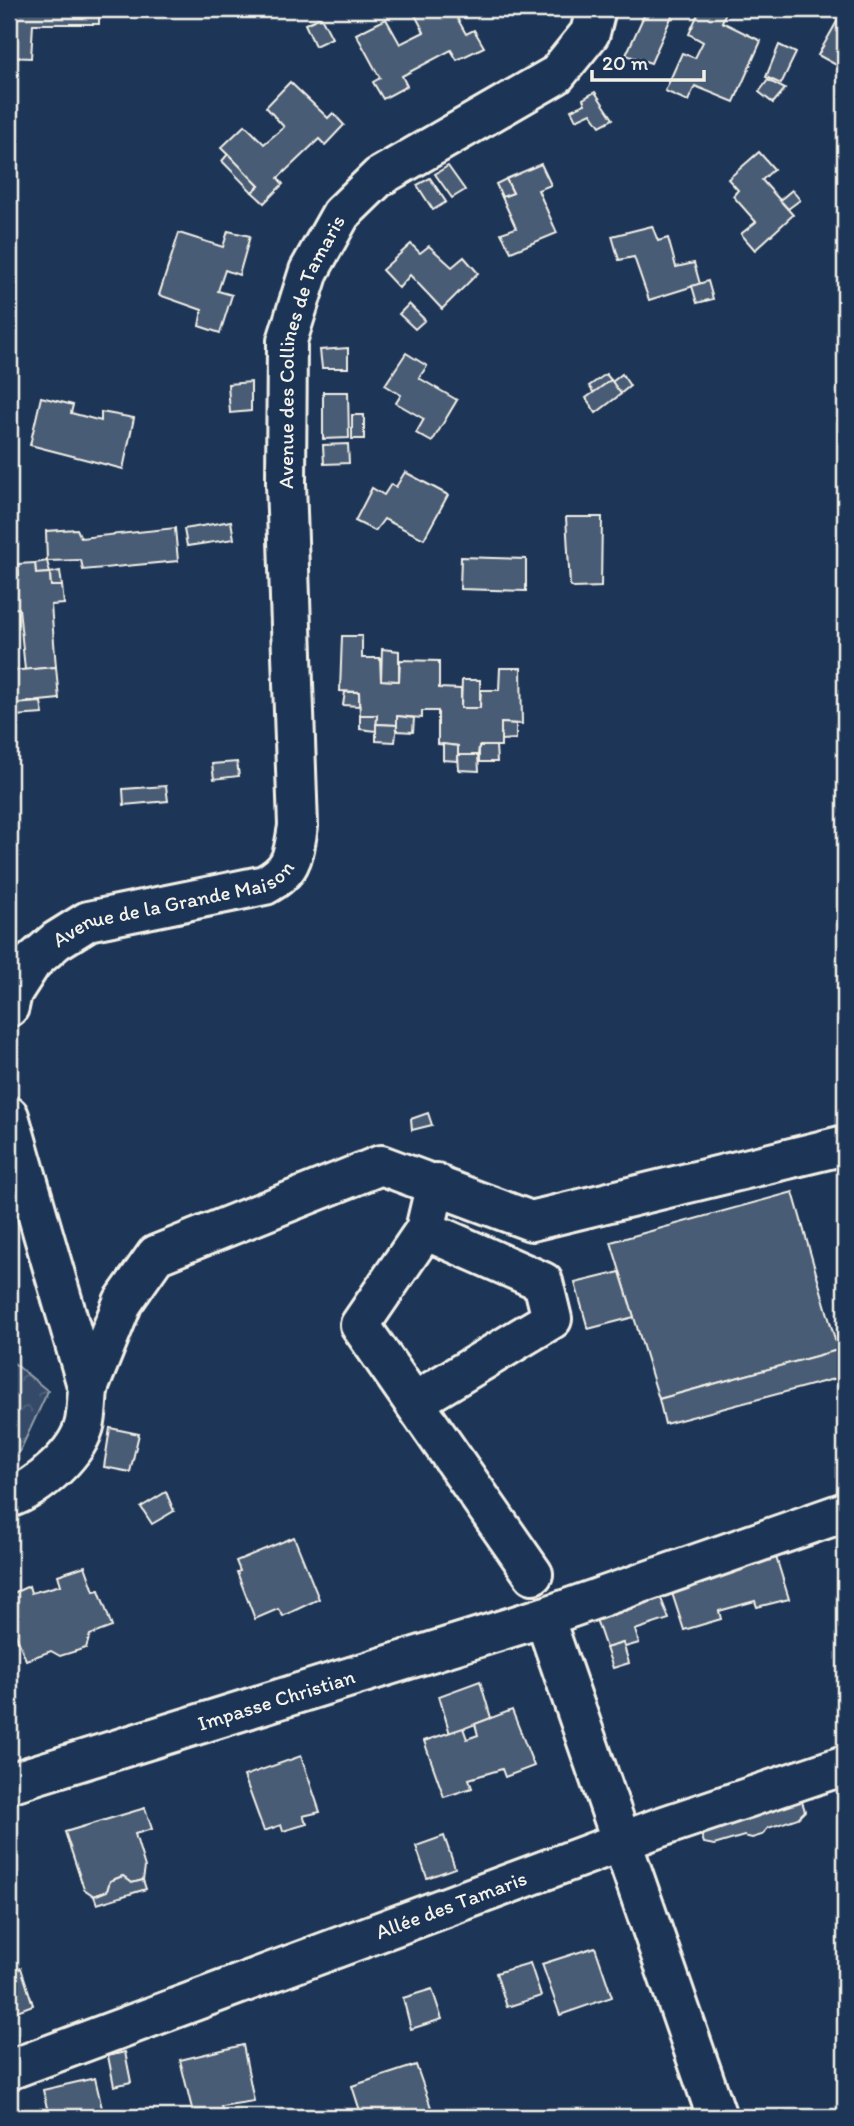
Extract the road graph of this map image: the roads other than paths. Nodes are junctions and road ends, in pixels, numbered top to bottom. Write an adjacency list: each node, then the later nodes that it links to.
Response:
1 (596, 9): 2 (street, Avenue des Collines de Tamaris)
2 (298, 826): 3 (street, Avenue de la Grande Maison)
3 (9, 1007)
4 (9, 1116): 8 (street)
5 (845, 1145): 6 (street)
6 (436, 1183): 7 (street); 8 (street)
7 (425, 1230): 9 (street); 9 (street)
8 (88, 1389): 10 (street)
9 (414, 1402): 12 (street)
10 (9, 1499)
11 (845, 1512): 13 (street, Impasse Christian)
12 (533, 1574)
13 (544, 1617): 15 (street, Impasse Christian); 16 (street)
14 (845, 1765): 16 (street, Allée des Tamaris)
15 (9, 1783)
16 (621, 1841): 17 (street, Allée des Tamaris); 18 (street)
17 (9, 2070)
18 (717, 2117)

